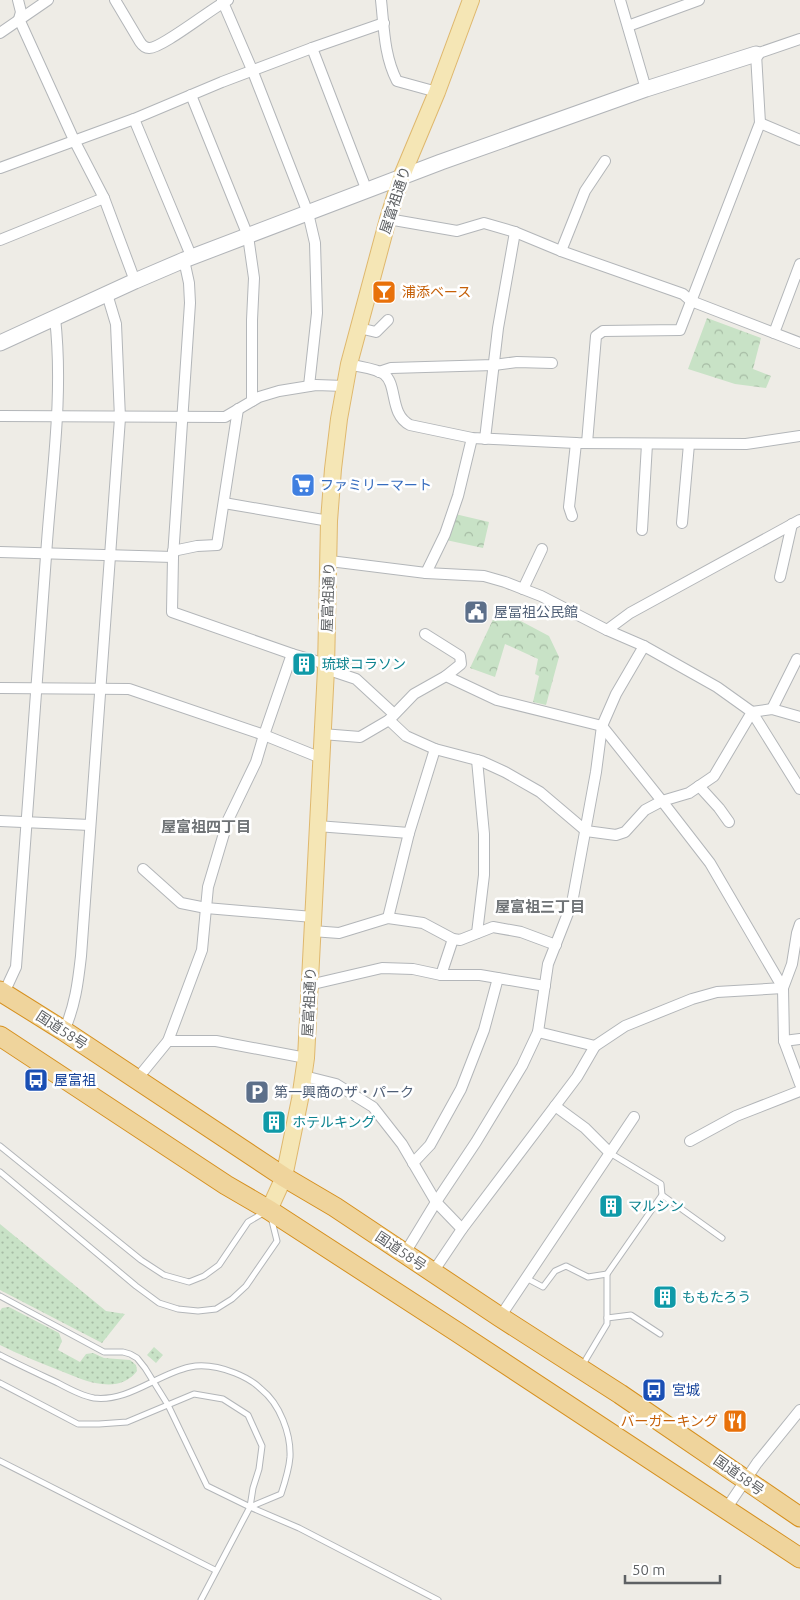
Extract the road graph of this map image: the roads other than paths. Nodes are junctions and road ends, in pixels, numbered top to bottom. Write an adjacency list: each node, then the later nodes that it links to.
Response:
1 (18, 0): 9 (street)
2 (48, 0): 9 (street)
3 (115, 0): 8 (street)
4 (381, 0): 10 (street)
5 (471, 0): 18 (main road, 屋富祖通り)
6 (620, 0): 11 (street)
7 (699, 0): 11 (street)
8 (224, 1): 16 (street)
9 (19, 20): 12 (street); 22 (street)
10 (384, 23): 14 (street); 18 (street)
11 (628, 26): 17 (street)
12 (0, 33)
13 (800, 40): 15 (street)
14 (312, 48): 16 (street); 27 (street)
15 (756, 54): 17 (street); 21 (street)
16 (252, 72): 19 (street); 29 (street)
17 (646, 89): 26 (street)
18 (437, 92): 26 (main road, 屋富祖通り)
19 (191, 95): 20 (street); 32 (street)
20 (134, 120): 22 (street); 35 (street)
21 (760, 123): 23 (street); 39 (street)
22 (74, 140): 25 (street); 28 (street)
23 (800, 140)
24 (605, 161): 34 (street)
25 (0, 168)
26 (401, 178): 27 (street); 30 (main road, 屋富祖通り)
27 (367, 191): 29 (street)
28 (104, 198): 33 (street); 37 (street)
29 (308, 213): 32 (street); 50 (street)
30 (388, 219): 31 (street); 42 (main road, 屋富祖通り)
31 (515, 232): 34 (street); 48 (street)
32 (248, 236): 35 (street); 52 (street)
33 (0, 240)
34 (561, 252): 39 (street)
35 (188, 259): 37 (street); 56 (street)
36 (800, 264): 43 (street)
37 (135, 281): 38 (street)
38 (107, 294): 40 (street); 57 (street)
39 (691, 300): 43 (street); 61 (street)
40 (55, 318): 44 (street); 55 (street)
41 (388, 320): 42 (street)
42 (359, 328): 47 (main road, 屋富祖通り)
43 (774, 333): 45 (street)
44 (0, 343)
45 (800, 344)
46 (552, 363): 48 (street)
47 (349, 364): 49 (street); 51 (main road, 屋富祖通り)
48 (494, 365): 49 (street); 60 (street)
49 (379, 372): 59 (street)
50 (309, 386): 51 (street); 52 (street)
51 (344, 386): 66 (main road, 屋富祖通り)
52 (252, 401): 53 (street)
53 (238, 409): 56 (street); 64 (street)
54 (0, 416): 55 (street)
55 (57, 417): 57 (street); 72 (street)
56 (181, 417): 57 (street); 73 (street)
57 (120, 418): 74 (street)
58 (800, 436): 63 (street)
59 (472, 438): 60 (street); 76 (street)
60 (485, 439): 61 (street)
61 (581, 443): 62 (street); 65 (street)
62 (647, 444): 63 (street); 69 (street)
63 (689, 444): 68 (street)
64 (224, 503): 66 (street); 73 (street)
65 (572, 516)
66 (330, 521): 75 (main road, 屋富祖通り)
67 (796, 522): 77 (street); 79 (street)
68 (682, 523)
69 (642, 530)
70 (542, 549): 78 (street)
71 (0, 552): 72 (street)
72 (46, 554): 74 (street); 87 (street)
73 (173, 554): 74 (street); 82 (street)
74 (109, 557): 88 (street)
75 (330, 561): 76 (street); 84 (main road, 屋富祖通り)
76 (426, 573): 78 (street)
77 (780, 577)
78 (524, 589): 79 (street)
79 (607, 630): 81 (street)
80 (425, 634): 85 (street)
81 (644, 646): 90 (street); 93 (street)
82 (292, 654): 84 (street); 95 (street)
83 (796, 659): 89 (street)
84 (326, 666): 91 (street); 94 (main road, 屋富祖通り)
85 (446, 676): 91 (street); 93 (street)
86 (0, 688): 87 (street)
87 (38, 688): 88 (street); 103 (street)
88 (100, 689): 95 (street); 105 (street)
89 (772, 709): 90 (street); 92 (street)
90 (752, 712): 99 (street); 100 (street)
91 (391, 717): 94 (street); 96 (street)
92 (800, 717)
93 (602, 726): 101 (street); 107 (street)
94 (322, 734): 97 (main road, 屋富祖通り)
95 (264, 735): 97 (street); 110 (street)
96 (435, 749): 98 (street); 108 (street)
97 (321, 758): 106 (main road, 屋富祖通り)
98 (477, 760): 107 (street); 114 (street)
99 (699, 786): 101 (street); 104 (street)
100 (800, 788)
101 (662, 801): 107 (street); 121 (street)
102 (0, 821): 103 (street)
103 (28, 822): 105 (street); 122 (street)
104 (729, 822)
105 (90, 825): 123 (street)
106 (317, 826): 108 (street); 112 (main road, 屋富祖通り)
107 (586, 831): 116 (street)
108 (409, 833): 111 (street)
109 (143, 869): 110 (street)
110 (206, 908): 112 (street); 127 (street)
111 (388, 918): 112 (street); 115 (street)
112 (312, 924): 119 (main road, 屋富祖通り)
113 (800, 924): 121 (street)
114 (477, 933): 115 (street); 116 (street)
115 (453, 939): 117 (street)
116 (556, 945): 120 (street)
117 (441, 975): 118 (street); 119 (street)
118 (498, 978): 120 (street); 140 (street)
119 (310, 985): 130 (main road, 屋富祖通り)
120 (545, 986): 124 (street)
121 (784, 988): 128 (street); 129 (street)
122 (2, 992): 123 (highway, 国道58号)
123 (64, 1031): 132 (highway, 国道58号)
124 (538, 1032): 129 (street); 144 (street)
125 (0, 1036): 145 (highway)
126 (800, 1039): 128 (street)
127 (168, 1041): 130 (street); 132 (street)
128 (784, 1041): 133 (street)
129 (595, 1046): 135 (street)
130 (306, 1058): 131 (main road, 屋富祖通り)
131 (304, 1076): 140 (street); 142 (main road, 屋富祖通り)
132 (137, 1079): 142 (highway, 国道58号)
133 (800, 1084)
134 (800, 1091): 137 (street)
135 (555, 1106): 139 (street); 146 (street)
136 (634, 1117): 139 (street)
137 (690, 1141)
138 (0, 1146): 145 (lane)
139 (610, 1153): 143 (lane); 151 (street)
140 (413, 1163): 144 (street)
141 (0, 1172): 145 (lane)
142 (284, 1177): 145 (main road, 屋富祖通り); 148 (highway, 国道58号)
143 (662, 1195): 147 (lane); 150 (lane)
144 (436, 1202): 146 (street); 148 (street)
145 (269, 1210): 165 (highway)
146 (462, 1229): 149 (street)
147 (722, 1238)
148 (404, 1253): 149 (highway, 国道58号)
149 (433, 1272): 153 (highway, 国道58号)
150 (607, 1274): 151 (lane); 154 (lane)
151 (526, 1278): 153 (street)
152 (1, 1298): 158 (lane)
153 (500, 1317): 157 (highway, 国道58号)
154 (607, 1318): 155 (lane); 157 (lane)
155 (660, 1334)
156 (0, 1355): 158 (lane)
157 (581, 1368): 163 (highway, 国道58号)
158 (153, 1381): 160 (lane); 164 (lane)
159 (0, 1383): 160 (lane)
160 (168, 1405): 164 (lane); 164 (lane)
161 (800, 1410): 163 (street)
162 (0, 1461): 168 (lane)
163 (745, 1480): 165 (street); 166 (highway, 国道58号)
164 (250, 1507): 168 (lane); 170 (lane)
165 (726, 1508): 167 (highway)
166 (800, 1517)
167 (800, 1558)
168 (216, 1570): 169 (lane)
169 (201, 1600)
170 (438, 1600)

